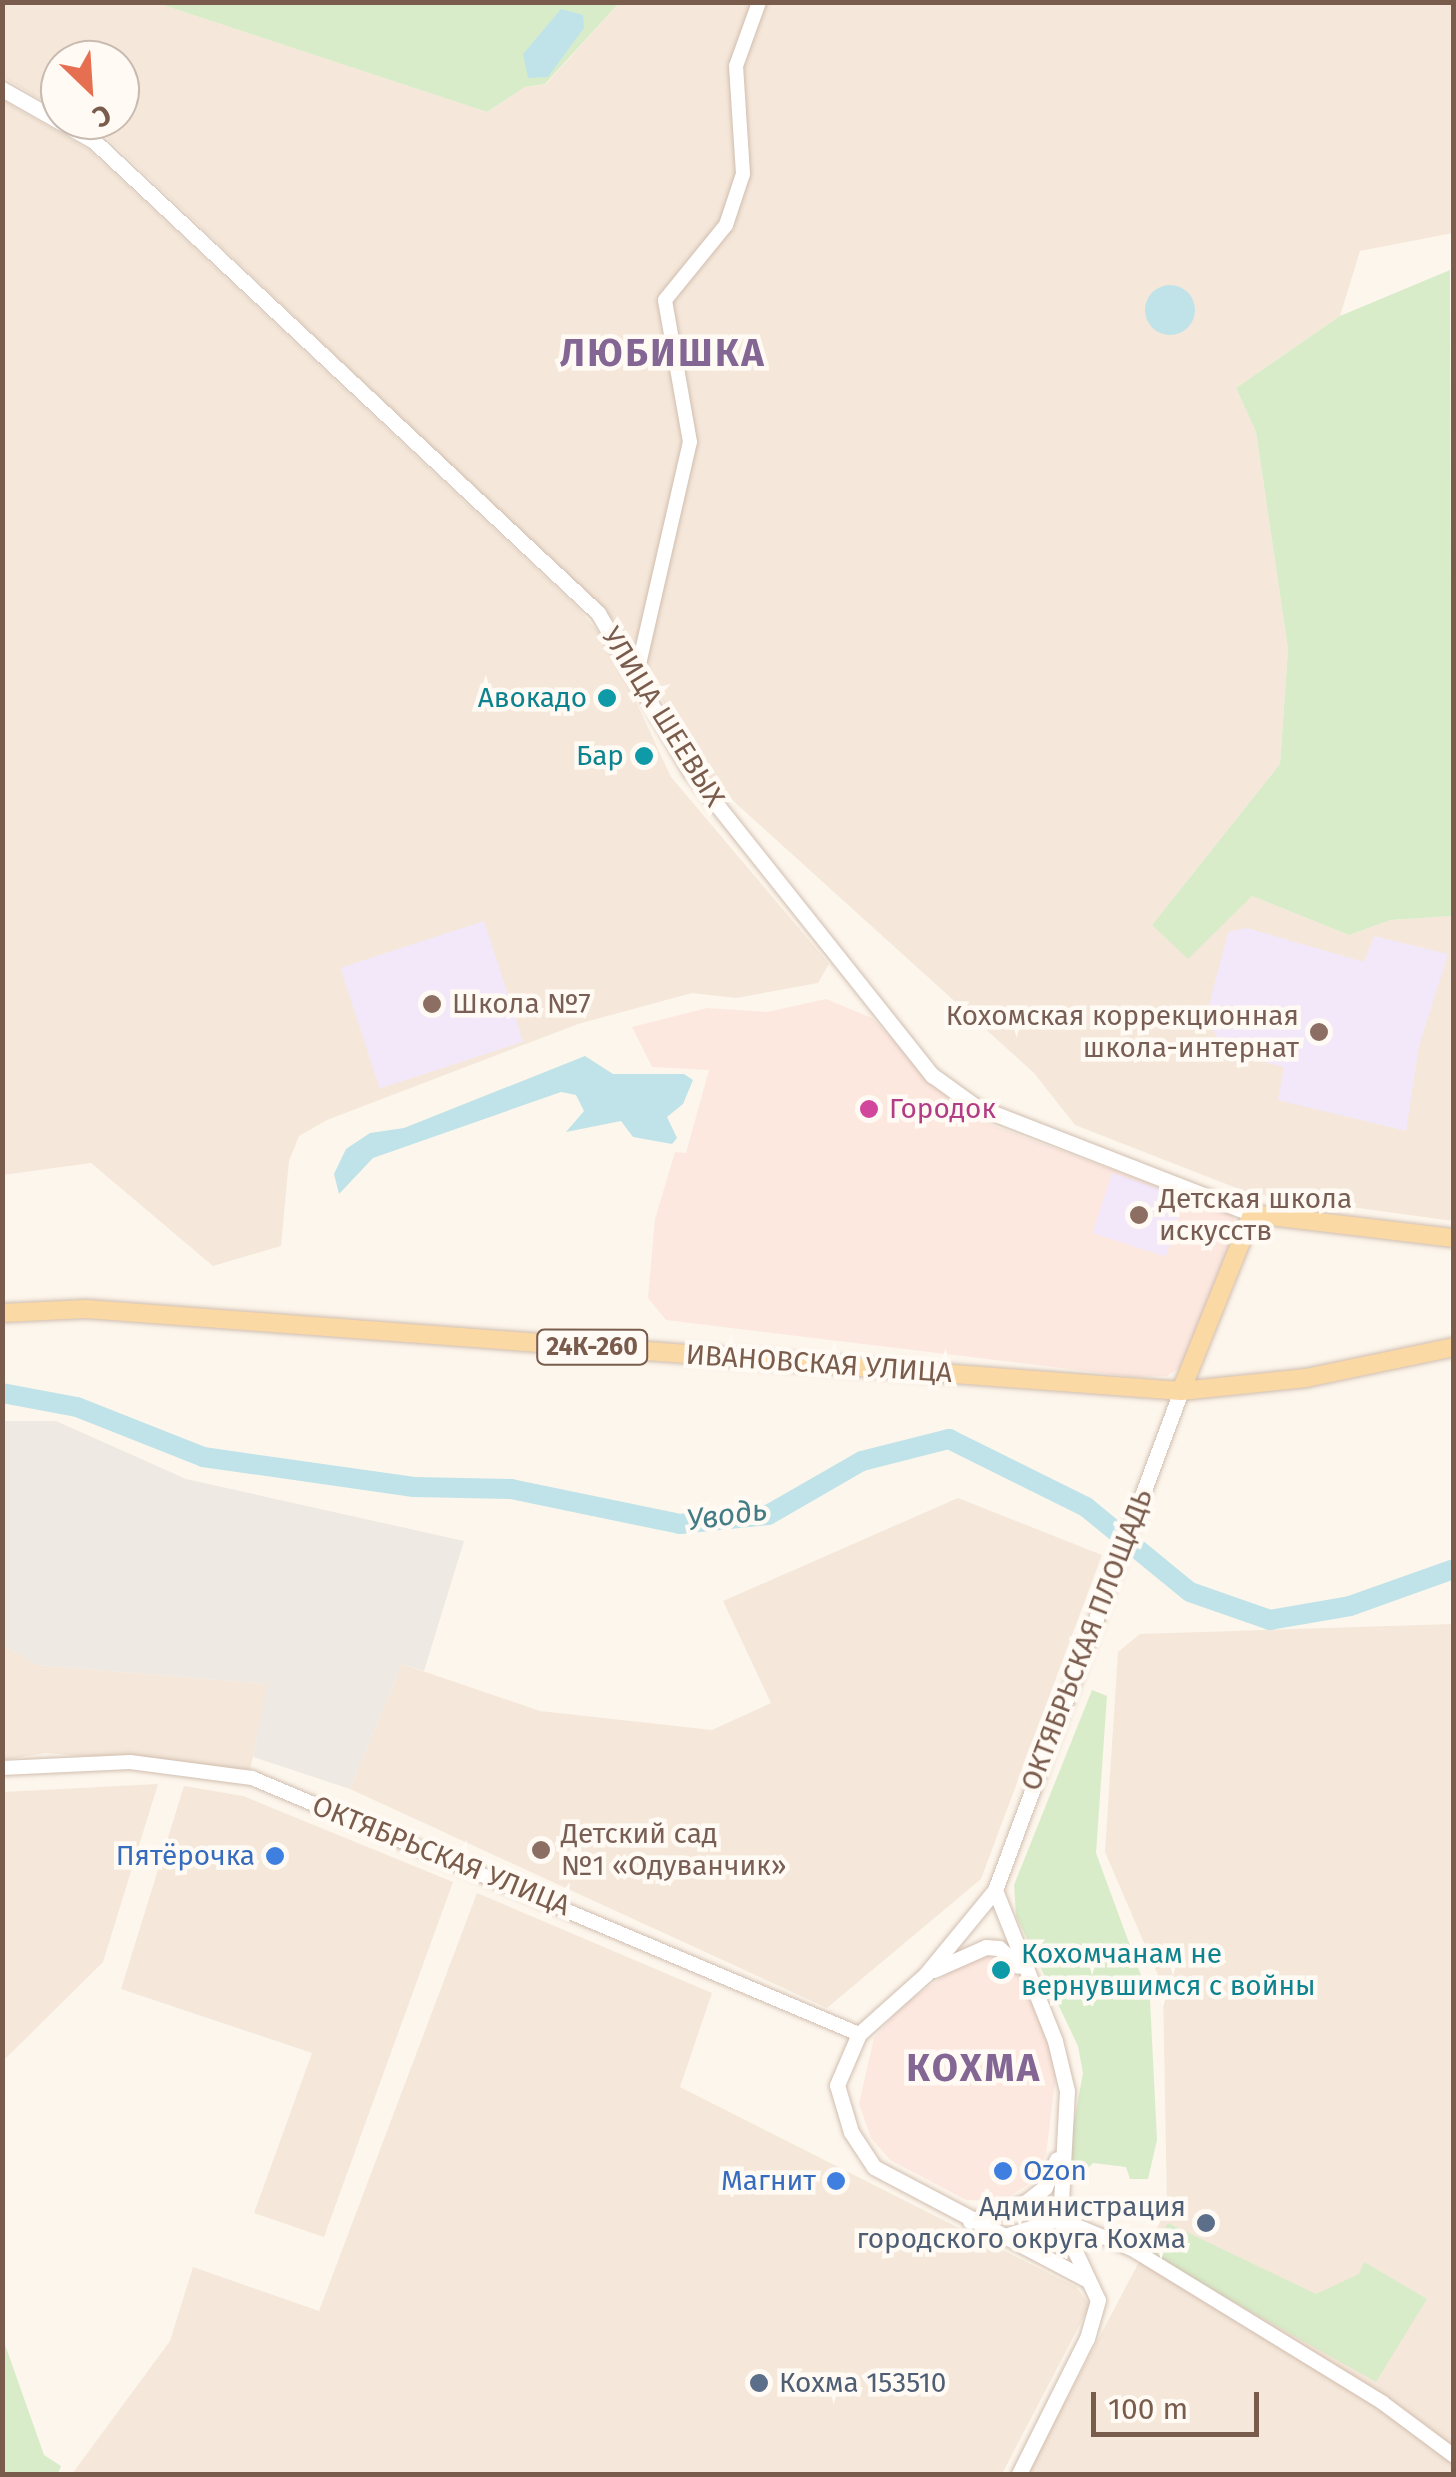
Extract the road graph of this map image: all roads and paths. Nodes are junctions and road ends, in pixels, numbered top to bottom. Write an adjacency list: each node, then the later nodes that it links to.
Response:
1 (759, 2): 3 (street)
2 (2, 89): 3 (main road, УЛИЦА ШЕЕВЫХ)
3 (637, 673): 4 (main road, УЛИЦА ШЕЕВЫХ)
4 (1252, 1214): 5 (main road); 8 (main road)
5 (1454, 1238)
6 (2, 1313): 8 (main road, ИВАНОВСКАЯ УЛИЦА / 24К-260)
7 (1454, 1348): 8 (main road, ИВАНОВСКАЯ УЛИЦА / 24К-260)
8 (1181, 1391): 10 (main road, ОКТЯБРЬСКАЯ ПЛОЩАДЬ)
9 (2, 1768): 13 (street, ОКТЯБРЬСКАЯ УЛИЦА)
10 (995, 1890): 11 (main road); 12 (main road, ОКТЯБРЬСКАЯ ПЛОЩАДЬ)
11 (1024, 1973): 12 (main road); 14 (main road)
12 (926, 1974): 13 (main road)
13 (860, 2034): 16 (main road)
14 (1058, 2155): 15 (main road); 16 (main road)
15 (1060, 2220): 17 (street); 18 (main road); 19 (street)
16 (970, 2221): 17 (main road)
17 (1002, 2237): 18 (main road)
18 (1088, 2280): 20 (main road)
19 (1454, 2456)
20 (1019, 2474)

